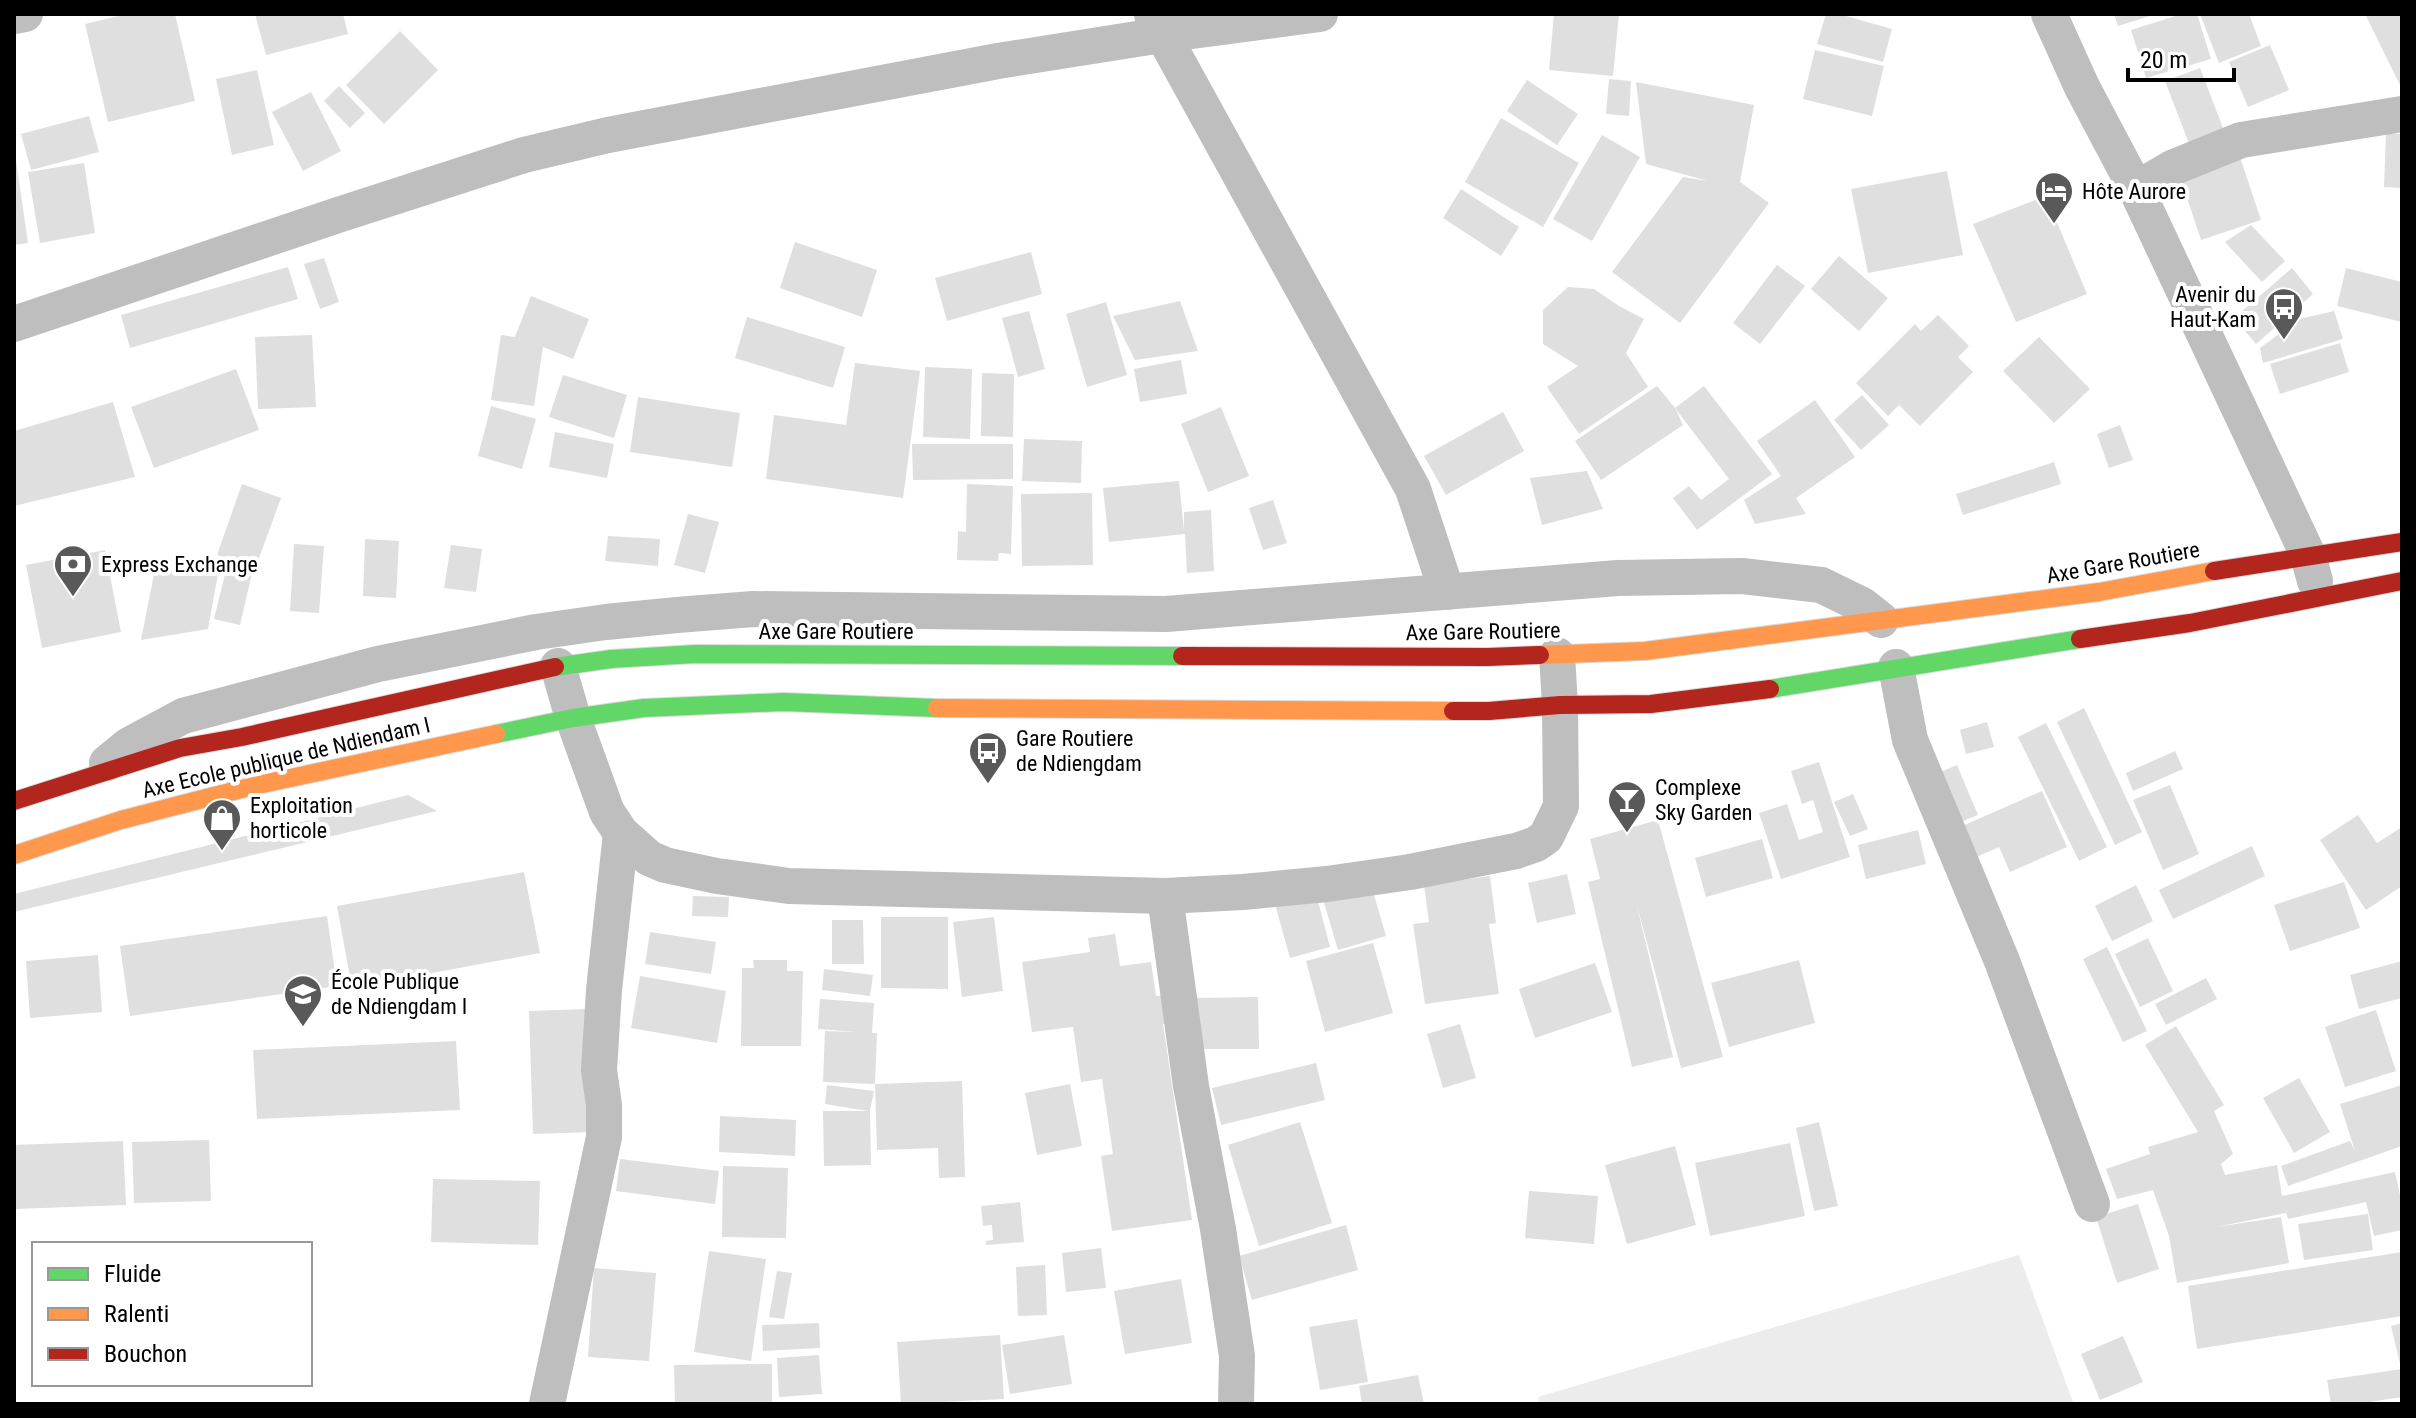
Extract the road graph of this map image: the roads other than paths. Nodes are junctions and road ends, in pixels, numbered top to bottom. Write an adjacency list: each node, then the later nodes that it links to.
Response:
1 (25, 14): 4 (street)
2 (1320, 14): 5 (street)
3 (2049, 14): 7 (street)
4 (14, 16)
5 (1157, 24): 8 (street); 12 (street)
6 (2402, 114): 7 (street)
7 (2136, 189): 10 (street)
8 (14, 324)
9 (2402, 542): 10 (highway, Axe Gare Routiere)
10 (2308, 555): 13 (street); 14 (highway, Axe Gare Routiere)
11 (2402, 581): 13 (highway, Axe Gare Routiere)
12 (1447, 592): 14 (street); 21 (street)
13 (2320, 598): 17 (highway, Axe Gare Routiere)
14 (1881, 620): 15 (highway, Axe Gare Routiere)
15 (1557, 655): 18 (highway, Axe Gare Routiere); 19 (street)
16 (558, 666): 18 (highway, Axe Gare Routiere); 20 (street); 21 (highway, Axe Ecole publique de Ndiendam I)
17 (1896, 667): 19 (highway, Axe Gare Routiere); 26 (street)
18 (781, 678): 19 (highway, Axe Gare Routiere); 20 (highway, Axe Gare Routiere)
19 (1560, 705): 25 (street)
20 (573, 718): 23 (street); 24 (highway, Axe Ecole publique de Ndiendam I)
21 (97, 773): 22 (highway, Axe Ecole publique de Ndiendam I)
22 (14, 801)
23 (621, 833): 25 (street); 27 (street)
24 (14, 855)
25 (1165, 896): 28 (street)
26 (2092, 1204)
27 (547, 1404)
28 (1236, 1404)

